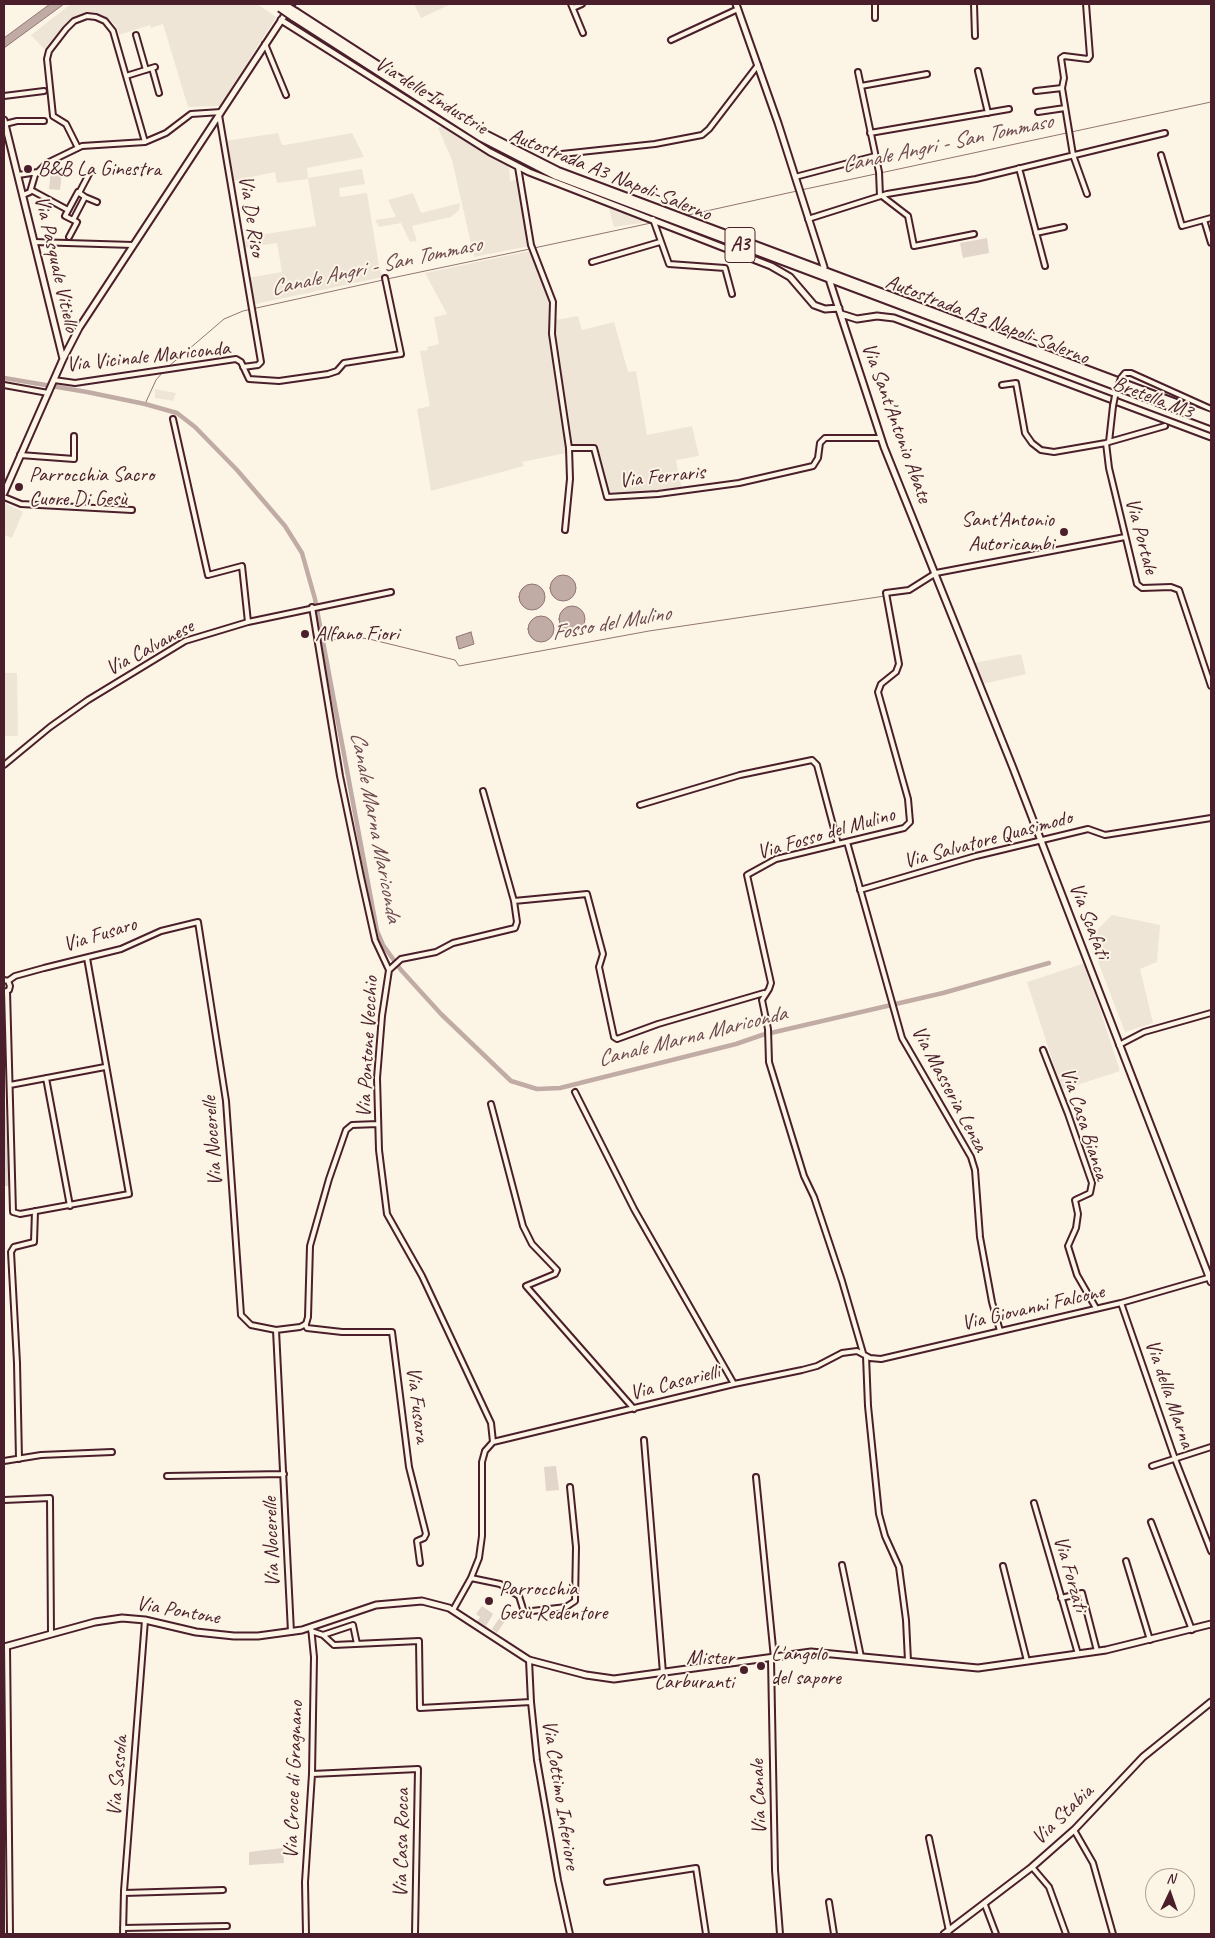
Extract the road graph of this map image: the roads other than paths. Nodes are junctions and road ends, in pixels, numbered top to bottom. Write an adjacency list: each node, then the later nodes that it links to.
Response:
1 (273, 4): 7 (highway, Autostrada A3 Napoli-Salerno / A3)
2 (292, 4): 12 (street)
3 (582, 4): 8 (street)
4 (875, 4): 11 (street)
5 (974, 4): 15 (street)
6 (1086, 4): 25 (street)
7 (282, 6): 10 (highway, Autostrada A3 Napoli-Salerno / A3, bridge)
8 (572, 6): 13 (street)
9 (737, 7): 16 (street); 18 (street)
10 (295, 14): 92 (highway, Autostrada A3 Napoli-Salerno / A3); 94 (highway, Autostrada A3 Napoli-Salerno / A3)
11 (875, 18)
12 (281, 20): 17 (street); 46 (street, Via delle Industrie)
13 (583, 33)
14 (136, 35): 19 (street)
15 (975, 36)
16 (670, 40)
17 (265, 44): 29 (street); 35 (street)
18 (758, 65): 42 (street); 52 (street)
19 (146, 70): 23 (street); 28 (street)
20 (858, 72): 24 (street)
21 (978, 72): 34 (street)
22 (927, 74): 24 (street)
23 (126, 76): 40 (street); 41 (street)
24 (860, 86): 38 (street)
25 (1062, 88): 27 (street); 31 (street)
26 (44, 91): 30 (street)
27 (1036, 91)
28 (159, 92)
29 (286, 95)
30 (4, 96)
31 (1065, 108): 33 (street); 43 (street)
32 (1009, 109): 34 (street)
33 (1038, 112)
34 (988, 113): 38 (street)
35 (220, 114): 40 (street); 74 (street); 86 (street, Via De Riso)
36 (44, 121): 37 (street)
37 (4, 122): 51 (street, Via Pasquale Vitiello)
38 (870, 133): 45 (street)
39 (1165, 133): 43 (street)
40 (145, 142): 41 (street)
41 (78, 148): 48 (street)
42 (562, 154)
43 (1073, 155): 47 (street); 57 (street)
44 (1161, 155): 66 (street)
45 (875, 156): 52 (street); 59 (street)
46 (518, 167): 65 (street, Via delle Industrie); 100 (street)
47 (1019, 168): 59 (street); 68 (street)
48 (38, 172): 49 (street); 53 (street)
49 (25, 174): 51 (street); 53 (street)
50 (89, 174): 55 (street)
51 (18, 175): 56 (street, Via Pasquale Vitiello)
52 (795, 177): 63 (street)
53 (33, 182): 54 (street)
54 (31, 190): 56 (street); 61 (street)
55 (80, 193): 58 (street); 61 (street)
56 (23, 194): 71 (street, Via Pasquale Vitiello)
57 (1087, 194)
58 (86, 196): 60 (street); 64 (street)
59 (881, 196): 63 (street); 69 (street)
60 (97, 202)
61 (68, 210): 64 (street)
62 (1211, 218): 66 (street)
63 (808, 219): 77 (street)
64 (73, 220): 70 (street)
65 (653, 220): 72 (street); 81 (street, Via delle Industrie)
66 (1204, 220): 73 (street)
67 (1064, 227): 68 (street)
68 (1036, 233): 76 (street)
69 (974, 234)
70 (69, 237)
71 (34, 242): 74 (street); 85 (street, Via Pasquale Vitiello)
72 (660, 242): 75 (street); 80 (street)
73 (1211, 243)
74 (133, 245): 85 (street)
75 (592, 262)
76 (1045, 266)
77 (824, 268)
78 (385, 280): 86 (street)
79 (830, 282): 81 (street, Via Sant'Antonio Abate)
80 (732, 294)
81 (840, 311): 82 (street, Bretella M3); 83 (street, Via Sant'Antonio Abate)
82 (853, 319): 83 (street, Bretella M3); 84 (street); 97 (street, Bretella M3)
83 (844, 322): 84 (street, Via Sant'Antonio Abate)
84 (847, 333): 98 (street, Via Sant'Antonio Abate)
85 (63, 359): 87 (street)
86 (243, 367): 87 (street, Via Vicinale Mariconda)
87 (53, 382): 90 (street)
88 (4, 385): 90 (street)
89 (1002, 385): 99 (street)
90 (49, 391): 101 (street)
91 (1211, 409): 99 (street, Via Portale, bridge)
92 (1211, 416)
93 (173, 420): 110 (street)
94 (1211, 422)
95 (1165, 426): 99 (street)
96 (74, 436): 101 (street)
97 (1211, 437)
98 (881, 438): 100 (street, Via Ferraris); 107 (street, Via Sant'Antonio Abate)
99 (1107, 443): 106 (street, Via Portale)
100 (568, 448): 105 (street)
101 (20, 455): 102 (street)
102 (4, 492)
103 (4, 498): 104 (street)
104 (132, 510)
105 (565, 530)
106 (1125, 537): 107 (street, Via Fosso del Mulino); 111 (street, Via Portale)
107 (936, 573): 116 (street, Via Scafati); 117 (street, Via Fosso del Mulino)
108 (390, 592): 109 (street, Via Calvanese)
109 (313, 607): 110 (street, Via Calvanese); 123 (street, Via Pontone Vecchio)
110 (248, 622): 112 (street, Via Calvanese)
111 (1211, 686)
112 (4, 765)
113 (483, 791): 120 (street)
114 (640, 806): 118 (street)
115 (1211, 818): 116 (street, Via Salvatore Quasimodo)
116 (1040, 839): 119 (street, Via Salvatore Quasimodo); 128 (street, Via Scafati)
117 (847, 842): 118 (street, Via Fosso del Mulino); 119 (street, Via Masseria Lenza)
118 (838, 844): 126 (street, Via Fosso del Mulino)
119 (860, 890): 143 (street, Via Masseria Lenza)
120 (514, 901): 123 (street); 126 (street)
121 (199, 926): 122 (street, Via Fusaro); 142 (street, Via Nocerelle)
122 (87, 958): 124 (street, Via Fusaro); 130 (street)
123 (390, 968): 135 (street, Via Pontone Vecchio)
124 (6, 980): 125 (street, Via Fusaro)
125 (5, 992): 132 (street, Via Fusaro)
126 (766, 993): 144 (street)
127 (1211, 1013): 128 (street)
128 (1119, 1045): 138 (street, Via Scafati)
129 (1044, 1050): 140 (street, Via Casa Bianca)
130 (105, 1067): 131 (street); 136 (street)
131 (46, 1078): 132 (street); 136 (street)
132 (10, 1085): 137 (street, Via Fusaro)
133 (575, 1092): 145 (street)
134 (491, 1104): 146 (street)
135 (378, 1124): 141 (street); 148 (street, Via Pontone Vecchio)
136 (70, 1206): 137 (street)
137 (35, 1211): 151 (street)
138 (1211, 1279): 139 (street, Via Giovanni Falcone)
139 (1121, 1302): 140 (street, Via Giovanni Falcone); 152 (street, Via della Marna)
140 (1096, 1308): 143 (street, Via Giovanni Falcone)
141 (305, 1324): 142 (street, Via Nocerelle); 164 (street, Via Fusara)
142 (276, 1330): 155 (street, Via Nocerelle)
143 (1000, 1331): 144 (street, Via Giovanni Falcone)
144 (864, 1354): 145 (street, Via Casarielli); 185 (street)
145 (734, 1384): 146 (street, Via Casarielli)
146 (634, 1409): 148 (street, Via Casarielli)
147 (644, 1440): 187 (street)
148 (493, 1442): 167 (street)
149 (1211, 1447): 152 (street)
150 (112, 1452): 151 (street)
151 (19, 1459): 153 (street)
152 (1175, 1459): 154 (street); 162 (street, Via della Marna)
153 (4, 1461)
154 (1152, 1466)
155 (284, 1474): 156 (street); 174 (street, Via Nocerelle)
156 (167, 1476)
157 (756, 1477): 183 (street, Via Canale)
158 (570, 1487): 167 (street)
159 (4, 1500): 175 (street)
160 (1034, 1503): 168 (street, Via Forzati)
161 (1150, 1522): 173 (street)
162 (1211, 1551)
163 (1126, 1561): 177 (street)
164 (420, 1563)
165 (842, 1565): 182 (street)
166 (1003, 1566): 186 (street)
167 (472, 1578): 169 (street)
168 (1061, 1598): 180 (street); 181 (street, Via Forzati)
169 (453, 1610): 172 (street, Via Pontone); 184 (street, Via Pontone)
170 (145, 1620): 174 (street, Via Pontone); 175 (street, Via Pontone); 196 (street, Via Sassola)
171 (1211, 1624): 173 (street, Via Pontone)
172 (311, 1629): 174 (street, Via Pontone); 176 (street); 190 (street, Via Croce di Gragnano)
173 (1192, 1630): 177 (street, Via Pontone)
174 (291, 1632)
175 (51, 1634): 179 (street, Via Pontone)
176 (323, 1635): 178 (street); 178 (street)
177 (1150, 1640): 180 (street, Via Pontone)
178 (357, 1644): 188 (street)
179 (6, 1646): 202 (street)
180 (1097, 1651): 181 (street, Via Pontone)
181 (1078, 1654): 186 (street, Via Pontone)
182 (861, 1657): 183 (street, Via Pontone); 185 (street, Via Pontone)
183 (772, 1658): 187 (street, Via Pontone); 208 (street, Via Canale)
184 (529, 1660): 187 (street, Via Pontone); 188 (street, Via Cottimo Inferiore)
185 (908, 1661): 186 (street, Via Pontone)
186 (1027, 1661)
187 (663, 1673)
188 (531, 1702): 206 (street, Via Cottimo Inferiore)
189 (1211, 1702): 191 (street, Via Stabia)
190 (312, 1774): 204 (street, Via Croce di Gragnano); 205 (street, Via Casa Rocca)
191 (1074, 1830): 193 (street, Via Stabia); 212 (street)
192 (929, 1838): 201 (street)
193 (1032, 1867): 198 (street, Via Stabia); 211 (street)
194 (607, 1882): 207 (street)
195 (223, 1890): 196 (street)
196 (124, 1893): 200 (street, Via Sassola)
197 (829, 1902): 209 (street)
198 (985, 1905): 201 (street, Via Stabia); 210 (street)
199 (227, 1926): 200 (street)
200 (123, 1928): 203 (street, Via Sassola)
201 (946, 1933)
202 (10, 1934)
203 (123, 1934)
204 (306, 1934)
205 (415, 1934)
206 (570, 1934)
207 (706, 1934)
208 (780, 1934)
209 (834, 1934)
210 (996, 1934)
211 (1066, 1934)
212 (1113, 1934)

